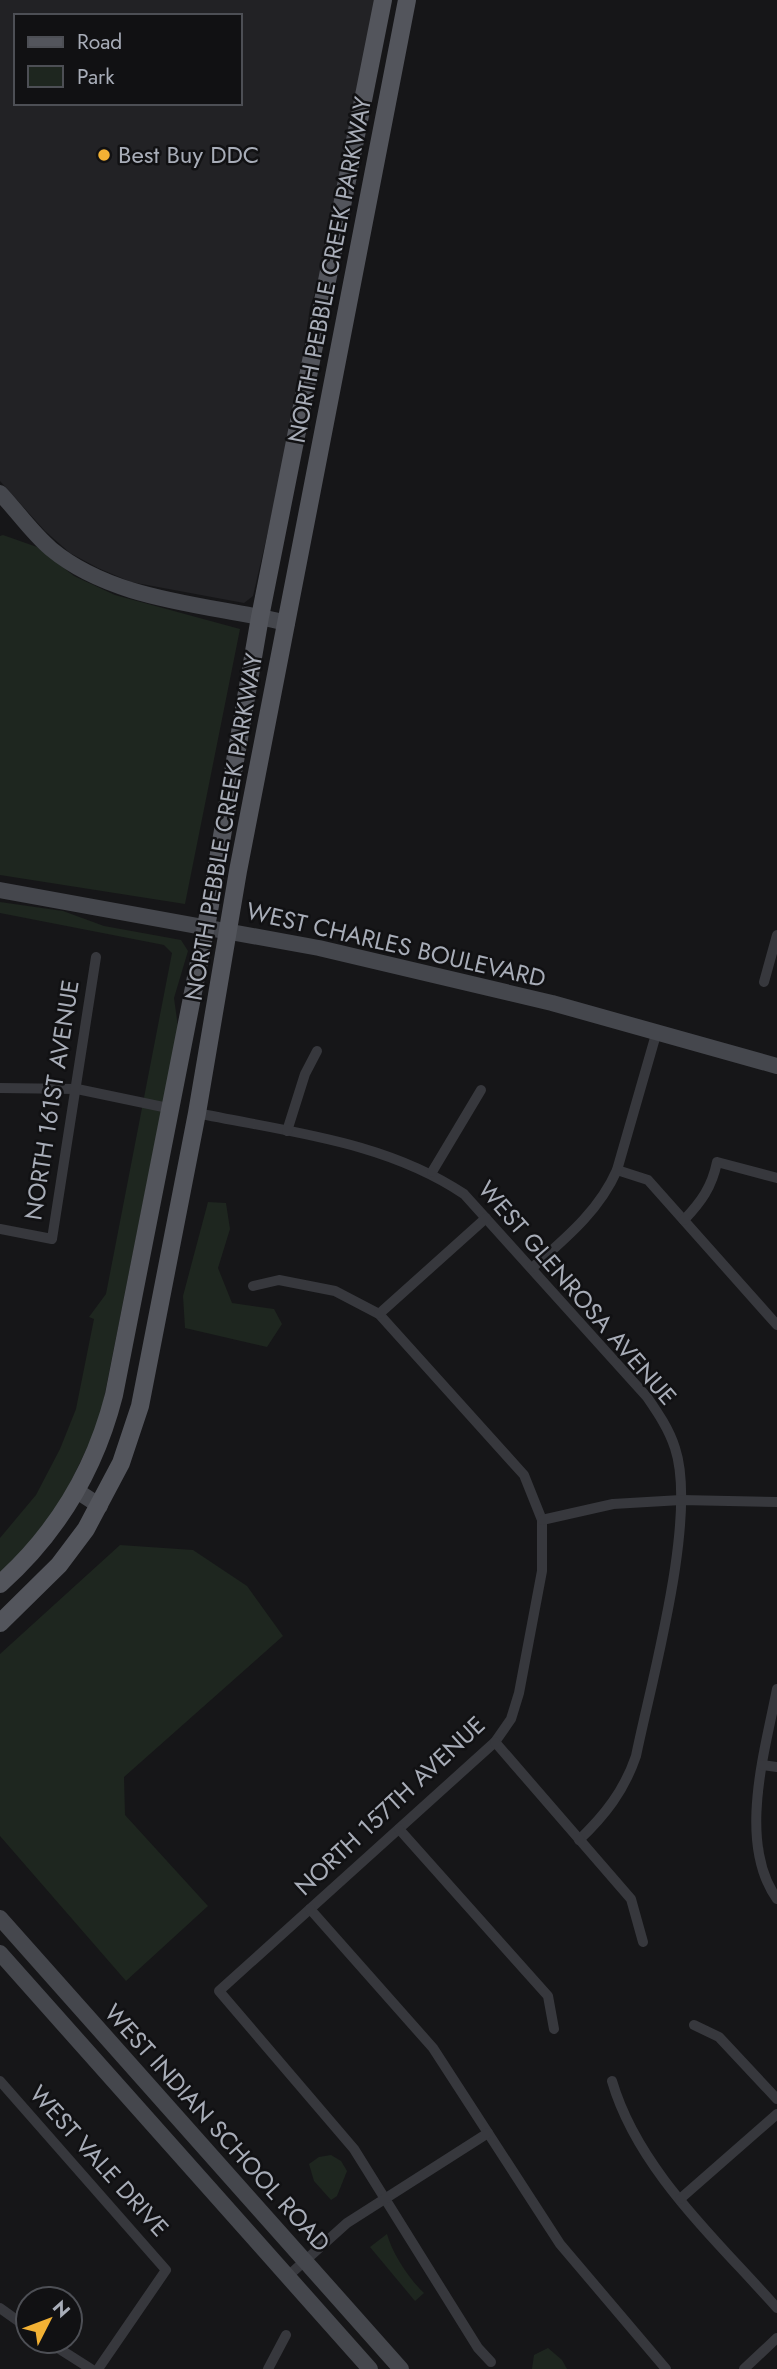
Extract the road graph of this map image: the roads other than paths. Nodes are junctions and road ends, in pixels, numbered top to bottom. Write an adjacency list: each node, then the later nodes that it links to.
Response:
1 (383, 0): 3 (main road, NORTH PEBBLE CREEK PARKWAY)
2 (407, 0): 4 (main road, NORTH PEBBLE CREEK PARKWAY)
3 (326, 296): 4 (main road); 6 (main road, NORTH PEBBLE CREEK PARKWAY)
4 (349, 301): 7 (main road, NORTH PEBBLE CREEK PARKWAY)
5 (0, 493): 6 (main road)
6 (260, 617): 7 (main road); 9 (main road, NORTH PEBBLE CREEK PARKWAY)
7 (286, 623): 10 (main road, NORTH PEBBLE CREEK PARKWAY)
8 (0, 890): 9 (main road, WEST CHARLES BOULEVARD)
9 (205, 928): 10 (main road, WEST CHARLES BOULEVARD); 20 (main road, NORTH PEBBLE CREEK PARKWAY)
10 (228, 931): 14 (main road, WEST CHARLES BOULEVARD); 21 (main road, NORTH PEBBLE CREEK PARKWAY)
11 (777, 934): 13 (street)
12 (96, 957): 18 (street, NORTH 161ST AVENUE)
13 (764, 982)
14 (657, 1031): 16 (main road, WEST CHARLES BOULEVARD); 23 (street)
15 (317, 1051): 22 (street)
16 (777, 1066)
17 (0, 1088): 18 (street)
18 (77, 1090): 20 (street); 28 (street, NORTH 161ST AVENUE)
19 (481, 1090): 24 (street)
20 (168, 1108): 33 (main road, NORTH PEBBLE CREEK PARKWAY)
21 (197, 1113): 22 (street, WEST GLENROSA AVENUE); 36 (main road, NORTH PEBBLE CREEK PARKWAY)
22 (287, 1131): 24 (street, WEST GLENROSA AVENUE)
23 (617, 1170): 27 (street); 29 (street)
24 (432, 1172): 26 (street, WEST GLENROSA AVENUE)
25 (777, 1178): 27 (street)
26 (486, 1218): 29 (street, WEST GLENROSA AVENUE); 31 (street)
27 (684, 1220): 32 (street)
28 (0, 1228)
29 (532, 1268): 34 (street, WEST GLENROSA AVENUE)
30 (253, 1286): 31 (street)
31 (379, 1314): 37 (street)
32 (777, 1325)
33 (76, 1491): 36 (main road); 38 (main road, NORTH PEBBLE CREEK PARKWAY)
34 (681, 1500): 35 (street); 37 (street); 45 (street, WEST GLENROSA AVENUE)
35 (777, 1502)
36 (100, 1506): 39 (main road, NORTH PEBBLE CREEK PARKWAY)
37 (542, 1520): 41 (street, NORTH 157TH AVENUE)
38 (0, 1584)
39 (0, 1623)
40 (777, 1689): 42 (street)
41 (495, 1742): 44 (street, NORTH 157TH AVENUE); 45 (street)
42 (762, 1765): 43 (street); 46 (street)
43 (777, 1767)
44 (399, 1829): 47 (street, NORTH 157TH AVENUE); 52 (street)
45 (579, 1840): 49 (street)
46 (777, 1899)
47 (310, 1909): 57 (street); 58 (street, NORTH 157TH AVENUE)
48 (0, 1918): 60 (main road, WEST INDIAN SCHOOL ROAD)
49 (643, 1942)
50 (0, 1953): 61 (main road, WEST INDIAN SCHOOL ROAD)
51 (694, 2025): 55 (street)
52 (554, 2029)
53 (0, 2081): 68 (street, WEST VALE DRIVE)
54 (612, 2081): 59 (street)
55 (777, 2099)
56 (777, 2114): 59 (street)
57 (488, 2133): 58 (street); 72 (street)
58 (385, 2198): 60 (street); 66 (street)
59 (680, 2199): 62 (street)
60 (304, 2261): 61 (street); 71 (main road, WEST INDIAN SCHOOL ROAD)
61 (288, 2276): 70 (main road, WEST INDIAN SCHOOL ROAD)
62 (777, 2308)
63 (286, 2335): 69 (street)
64 (777, 2338): 73 (street)
65 (70, 2355): 67 (street)
66 (491, 2362)
67 (92, 2369)
68 (98, 2369)
69 (268, 2369)
70 (370, 2369)
71 (401, 2369)
72 (666, 2369)
73 (744, 2369)

